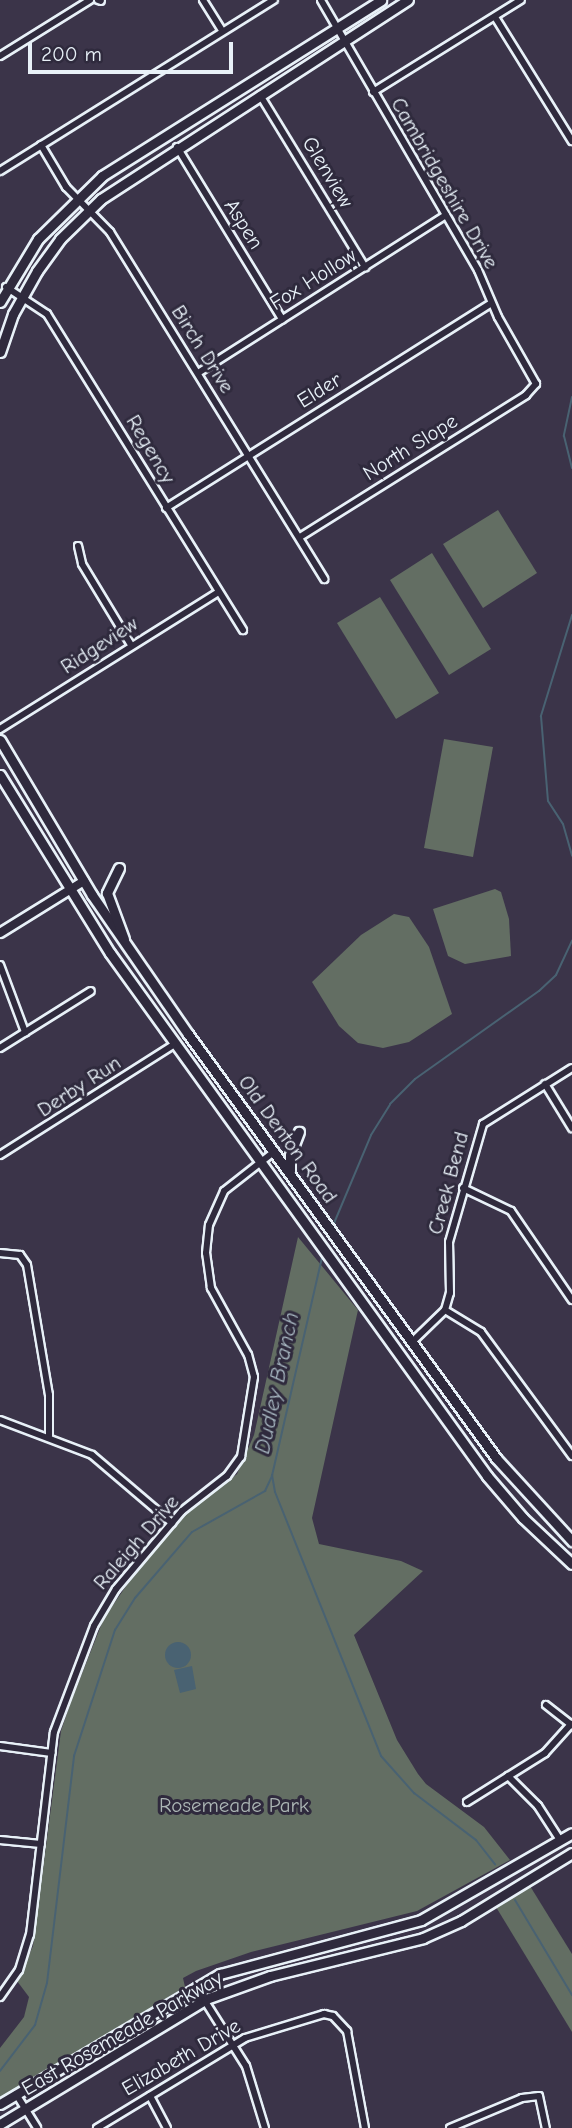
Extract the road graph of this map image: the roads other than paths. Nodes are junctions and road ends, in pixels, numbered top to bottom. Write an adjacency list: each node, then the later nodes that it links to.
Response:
1 (90, 0): 12 (street)
2 (203, 0): 10 (street)
3 (274, 0): 10 (street)
4 (321, 0): 9 (street, Cambridgeshire Drive)
5 (381, 0): 9 (main road)
6 (408, 0): 11 (main road)
7 (521, 0): 8 (street)
8 (495, 16): 13 (street); 15 (street)
9 (339, 27): 11 (street, Cambridgeshire Drive); 19 (main road)
10 (222, 31): 16 (street)
11 (347, 40): 13 (street, Cambridgeshire Drive); 14 (main road)
12 (0, 56)
13 (373, 92): 21 (street, Cambridgeshire Drive)
14 (260, 95): 17 (main road); 22 (street, Glenview)
15 (572, 141)
16 (41, 145): 18 (street); 19 (street, Birch Drive)
17 (177, 147): 20 (main road); 27 (street, Aspen)
18 (0, 171)
19 (76, 198): 20 (street, Birch Drive); 23 (main road)
20 (89, 210): 24 (main road); 29 (street, Birch Drive)
21 (446, 215): 22 (street, Fox Hollow); 26 (street, Cambridgeshire Drive)
22 (365, 267): 27 (street, Fox Hollow)
23 (6, 287): 24 (street, Regency); 25 (main road)
24 (22, 296): 28 (main road); 32 (street, Regency)
25 (0, 302)
26 (491, 303): 30 (street, Cambridgeshire Drive); 31 (street, Elder)
27 (282, 319): 29 (street, Fox Hollow)
28 (0, 352)
29 (198, 373): 31 (street, Birch Drive)
30 (536, 384): 33 (street, North Slope)
31 (248, 455): 32 (street, Elder); 33 (street, Birch Drive)
32 (166, 508): 36 (street, Regency)
33 (300, 537): 35 (street, Birch Drive)
34 (78, 546): 38 (street)
35 (324, 579)
36 (218, 592): 37 (street, Regency); 38 (street, Ridgeview)
37 (243, 630)
38 (131, 645): 39 (street, Ridgeview)
39 (0, 729)
40 (0, 740): 43 (main road, Old Denton Road)
41 (0, 775): 44 (main road, Old Denton Road)
42 (119, 868): 46 (main road)
43 (84, 881): 44 (street); 46 (main road, Old Denton Road)
44 (71, 889): 45 (street); 50 (main road, Old Denton Road)
45 (0, 933)
46 (124, 940): 56 (main road, Old Denton Road)
47 (0, 964): 49 (street)
48 (91, 991): 49 (street)
49 (25, 1032): 51 (street)
50 (176, 1044): 57 (street, Derby Run); 58 (main road, Old Denton Road)
51 (0, 1048)
52 (572, 1068): 53 (street, Creek Bend)
53 (545, 1084): 54 (street); 60 (street, Creek Bend)
54 (572, 1128)
55 (299, 1132): 59 (main road)
56 (275, 1151): 58 (street, Raleigh Drive); 59 (main road, Old Denton Road)
57 (0, 1154)
58 (260, 1161): 65 (main road, Old Denton Road); 69 (street, Raleigh Drive)
59 (290, 1172): 64 (main road, Old Denton Road)
60 (463, 1188): 62 (street); 63 (street, Creek Bend)
61 (0, 1254): 67 (street)
62 (572, 1300)
63 (445, 1310): 64 (street); 68 (street)
64 (412, 1342): 65 (main road); 70 (main road, Old Denton Road)
65 (399, 1352): 71 (main road, Old Denton Road)
66 (0, 1420): 67 (street)
67 (49, 1436): 69 (street)
68 (572, 1456)
69 (172, 1523): 75 (street, Raleigh Drive)
70 (572, 1541)
71 (572, 1564)
72 (546, 1705): 73 (street)
73 (572, 1725): 76 (street)
74 (0, 1746): 75 (street)
75 (52, 1753): 81 (street, Raleigh Drive)
76 (508, 1776): 77 (street); 80 (street)
77 (467, 1802)
78 (572, 1833): 80 (main road, East Rosemeade Parkway)
79 (0, 1840): 81 (street)
80 (560, 1840): 82 (main road); 83 (main road, East Rosemeade Parkway)
81 (41, 1844): 84 (street, Raleigh Drive)
82 (571, 1856): 85 (main road, East Rosemeade Parkway)
83 (195, 1986): 85 (street); 87 (main road, East Rosemeade Parkway)
84 (0, 1997)
85 (206, 1999): 86 (street); 90 (main road, East Rosemeade Parkway)
86 (234, 2045): 88 (street, Elizabeth Drive); 95 (street); 96 (street, Elizabeth Drive)
87 (16, 2094): 89 (main road, East Rosemeade Parkway); 90 (street)
88 (150, 2096): 93 (street, Elizabeth Drive); 94 (street)
89 (0, 2104)
90 (25, 2109): 91 (main road, East Rosemeade Parkway); 92 (street)
91 (0, 2124)
92 (37, 2128)
93 (97, 2128)
94 (167, 2128)
95 (265, 2128)
96 (365, 2128)
97 (450, 2128): 98 (street)
98 (546, 2128)

